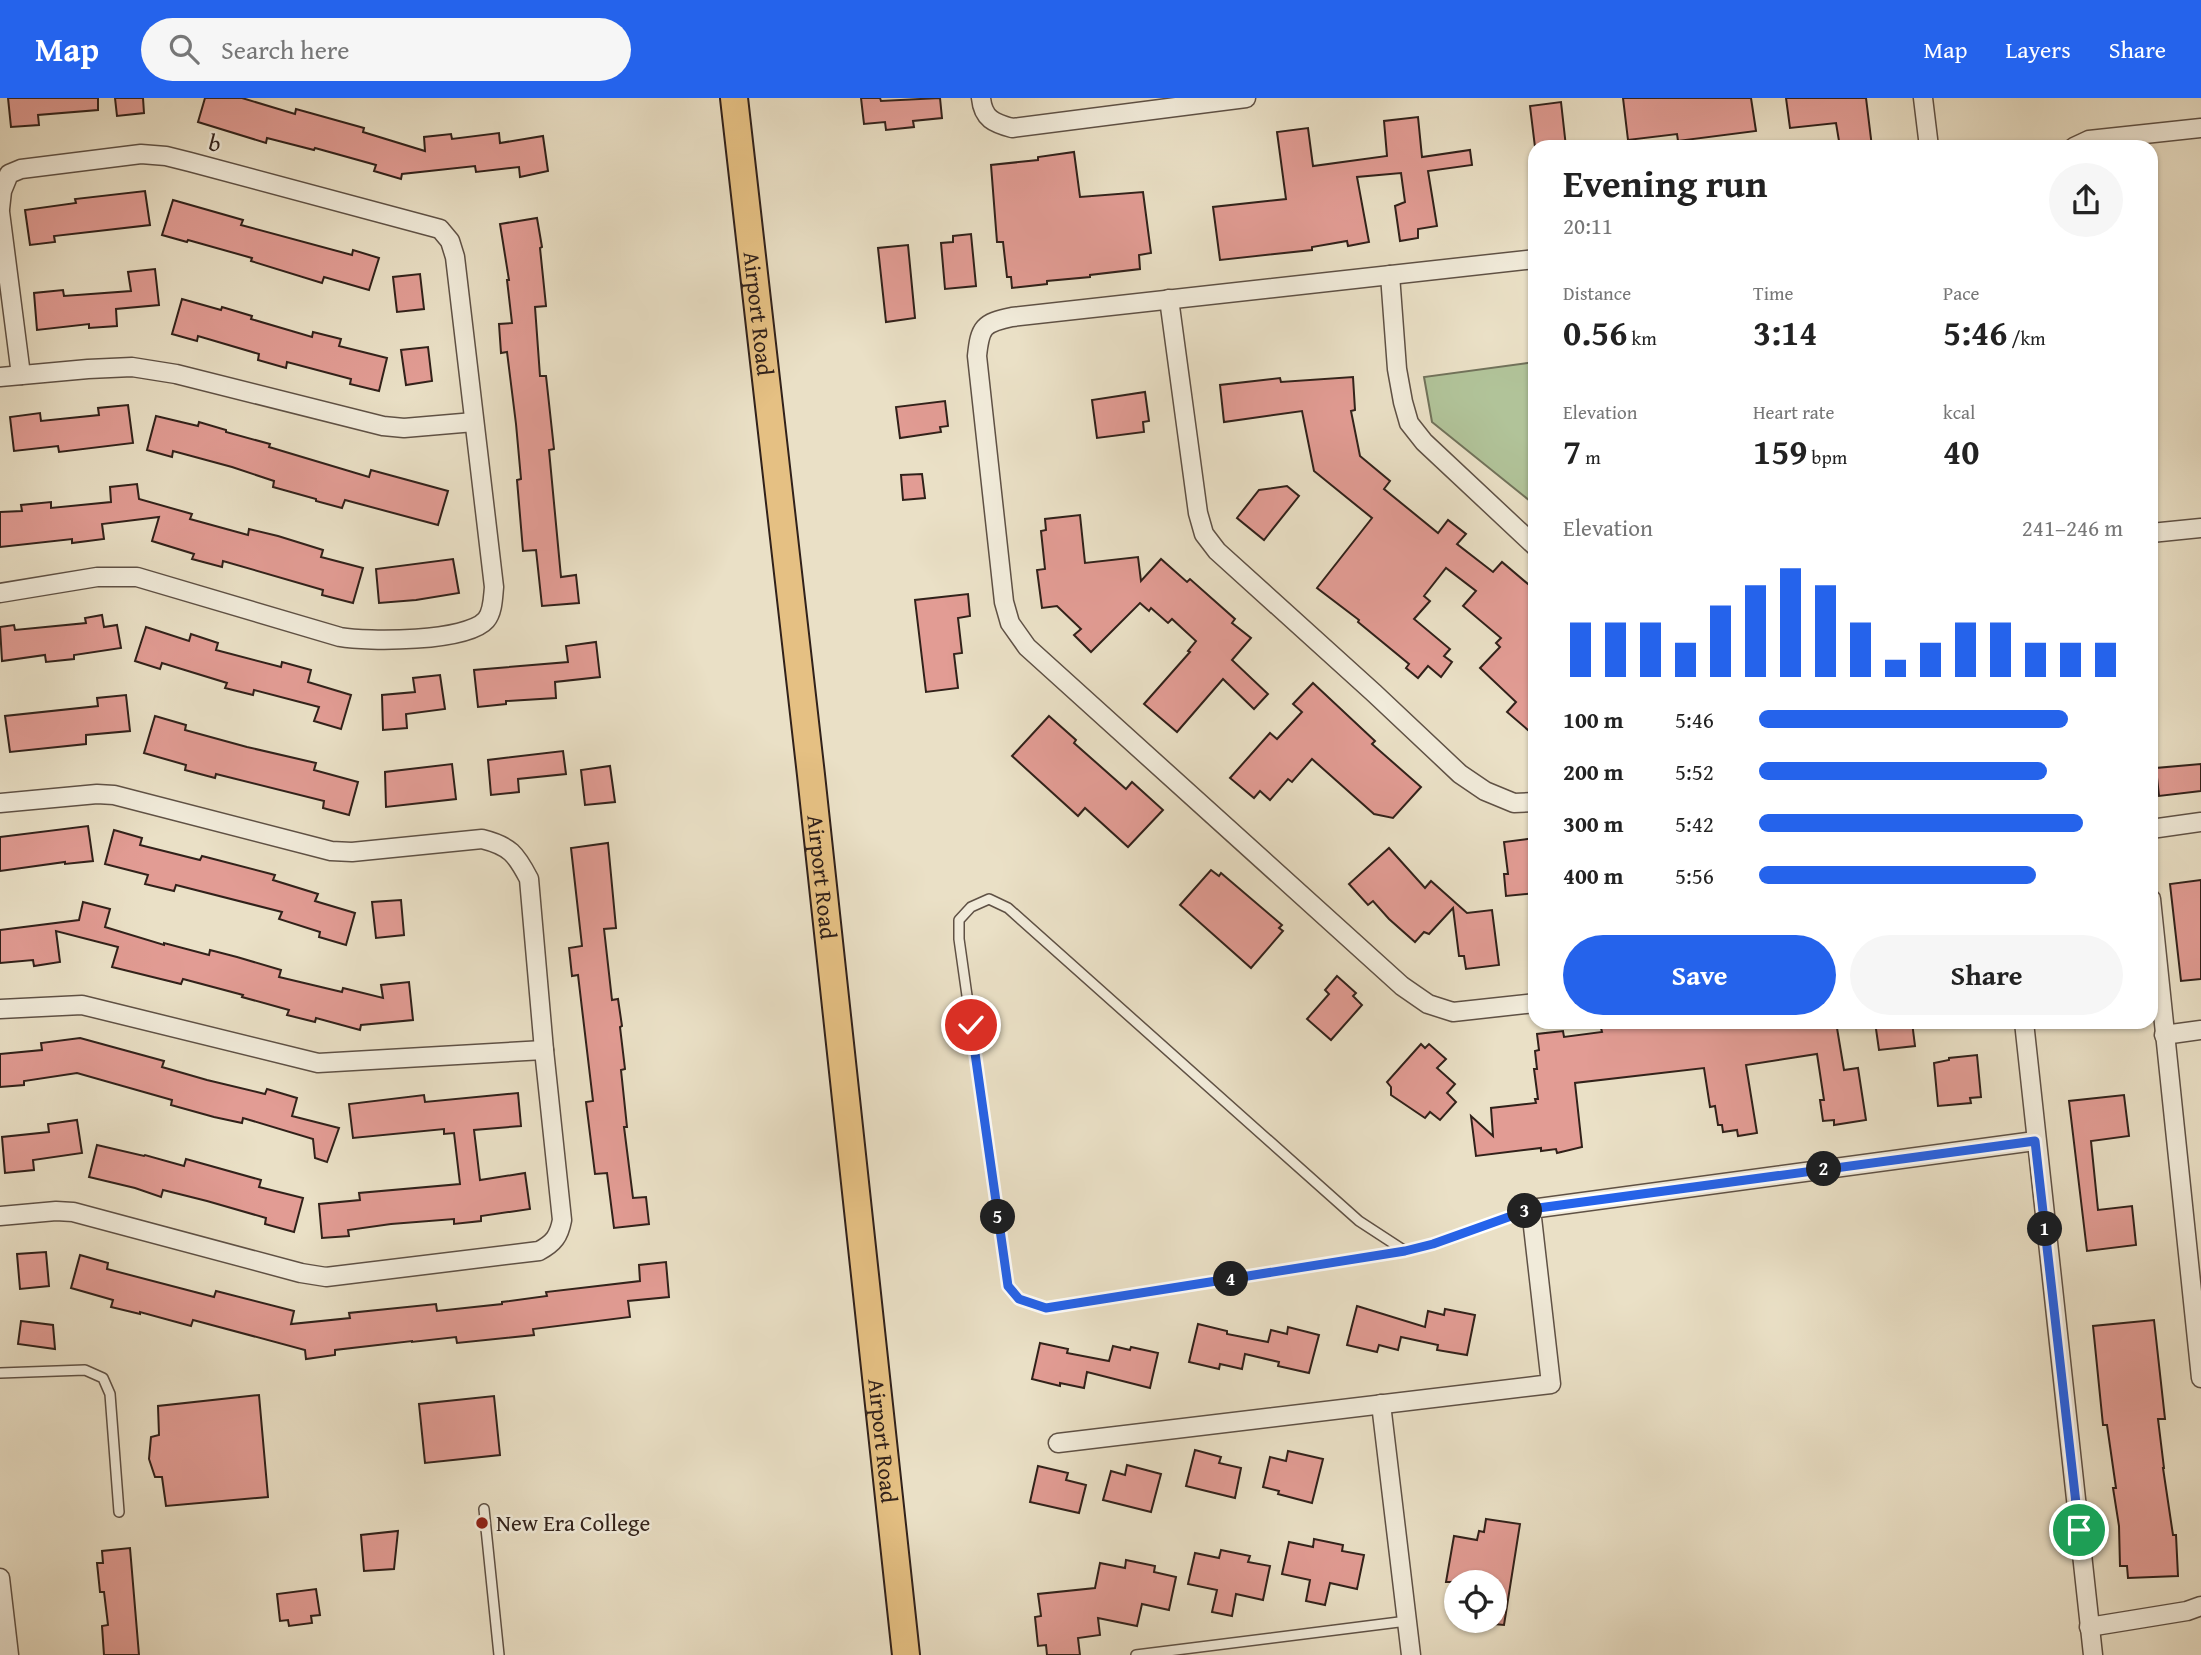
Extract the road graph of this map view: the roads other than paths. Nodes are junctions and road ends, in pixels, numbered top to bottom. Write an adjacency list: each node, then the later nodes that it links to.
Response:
1 (734, 98): 48 (main road, Airport Road)
2 (981, 98): 5 (street)
3 (1246, 98): 5 (street)
4 (1923, 98): 7 (street)
5 (1189, 101)
6 (2201, 128): 8 (street)
7 (1928, 140)
8 (2089, 140)
9 (0, 210): 13 (street, b); 15 (street, b)
10 (1528, 260): 11 (street)
11 (1390, 275): 12 (street); 18 (street)
12 (1169, 299): 20 (street); 25 (street)
13 (21, 375): 14 (street); 15 (street)
14 (0, 377)
15 (474, 422): 19 (street)
16 (2201, 528): 17 (street)
17 (2158, 532)
18 (1528, 539)
19 (0, 593)
20 (1528, 802)
21 (0, 803): 30 (street)
22 (2201, 822): 23 (street)
23 (2158, 828)
24 (2158, 972): 29 (street)
25 (1528, 1004)
26 (0, 1009): 30 (street)
27 (2025, 1029): 31 (street)
28 (2201, 1030): 29 (street)
29 (2164, 1035): 35 (street)
30 (544, 1051): 33 (street)
31 (2035, 1141): 32 (street); 45 (street)
32 (1531, 1209): 34 (lane); 38 (street)
33 (0, 1216)
34 (1405, 1251): 34 (lane)
35 (2199, 1345): 37 (street)
36 (0, 1373): 41 (lane)
37 (2201, 1378)
38 (1381, 1404): 39 (street); 44 (street)
39 (1058, 1443)
40 (484, 1509): 47 (lane)
41 (119, 1511)
42 (0, 1578): 46 (street)
43 (2201, 1606): 45 (street)
44 (1407, 1621): 49 (lane); 50 (street)
45 (2090, 1627): 51 (street)
46 (9, 1655)
47 (499, 1655)
48 (906, 1655)
49 (1136, 1655)
50 (1411, 1655)
51 (2093, 1655)

